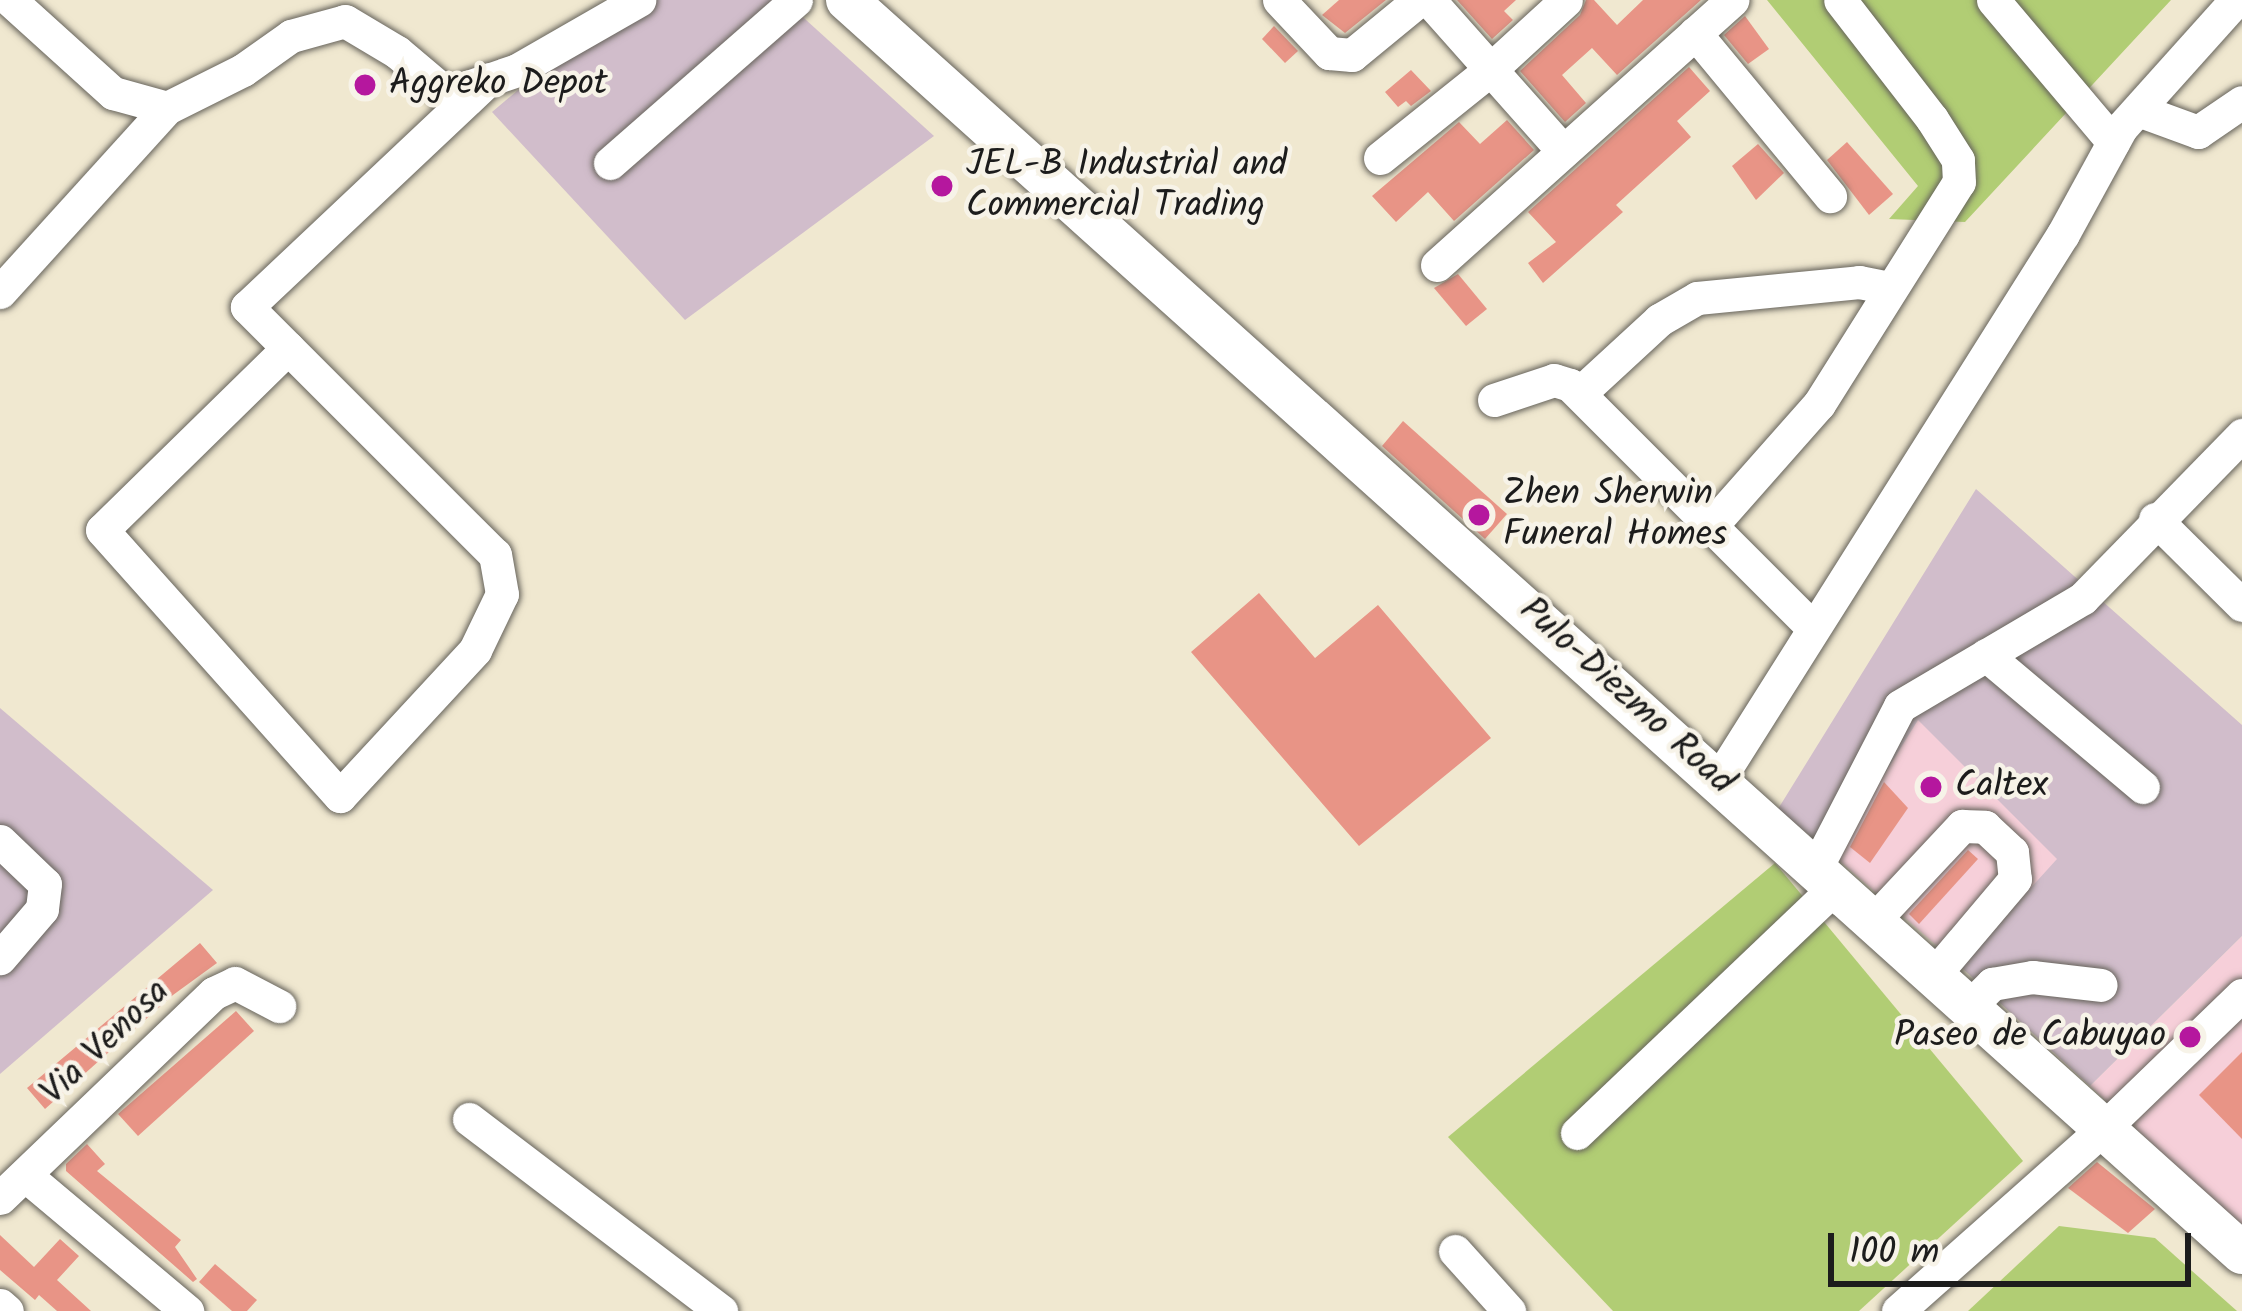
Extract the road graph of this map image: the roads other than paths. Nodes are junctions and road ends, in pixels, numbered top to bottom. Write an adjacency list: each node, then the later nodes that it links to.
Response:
1 (10, 0): 17 (street)
2 (639, 0): 15 (street)
3 (796, 0): 22 (street)
4 (847, 0): 36 (main road, Pulo-Diezmo Road)
5 (1279, 0): 6 (street)
6 (1419, 0)
7 (1429, 0): 14 (street)
8 (1566, 0): 14 (street)
9 (1732, 0): 13 (street)
10 (1840, 0): 25 (street)
11 (1993, 0): 19 (street)
12 (2236, 0): 18 (street)
13 (1695, 33): 20 (street); 23 (street)
14 (1490, 70): 20 (street); 21 (street)
15 (489, 79): 17 (street); 27 (street)
16 (2242, 102): 18 (street)
17 (167, 108): 26 (street)
18 (2138, 110): 19 (street)
19 (2113, 142): 34 (street)
20 (1563, 151): 24 (street)
21 (1380, 158)
22 (610, 163)
23 (1830, 196)
24 (1437, 265)
25 (1890, 288): 28 (street); 32 (street)
26 (0, 292)
27 (288, 348): 27 (street)
28 (1580, 393): 29 (street); 32 (street)
29 (1494, 400)
30 (2242, 435): 31 (street)
31 (2155, 518): 33 (street); 35 (street)
32 (1711, 526): 34 (street)
33 (2242, 605)
34 (1813, 628): 36 (street)
35 (1986, 655): 37 (street); 39 (street)
36 (1719, 779): 39 (main road, Pulo-Diezmo Road)
37 (2143, 787)
38 (0, 841): 41 (street)
39 (1826, 877): 40 (main road, Pulo-Diezmo Road); 49 (street)
40 (1874, 920): 42 (main road, Pulo-Diezmo Road); 42 (street)
41 (0, 958)
42 (1934, 975): 46 (main road, Pulo-Diezmo Road)
43 (2101, 985): 46 (street)
44 (2242, 995): 48 (street)
45 (279, 1006): 50 (street, Via Venosa)
46 (1969, 1007): 48 (main road, Pulo-Diezmo Road)
47 (469, 1119): 56 (street)
48 (2103, 1129): 52 (main road, Pulo-Diezmo Road); 58 (street)
49 (1577, 1133)
50 (13, 1187): 55 (street)
51 (1455, 1251): 57 (street)
52 (2242, 1252)
53 (0, 1305): 54 (street)
54 (7, 1311)
55 (187, 1311)
56 (721, 1311)
57 (1509, 1311)
58 (1898, 1311)

